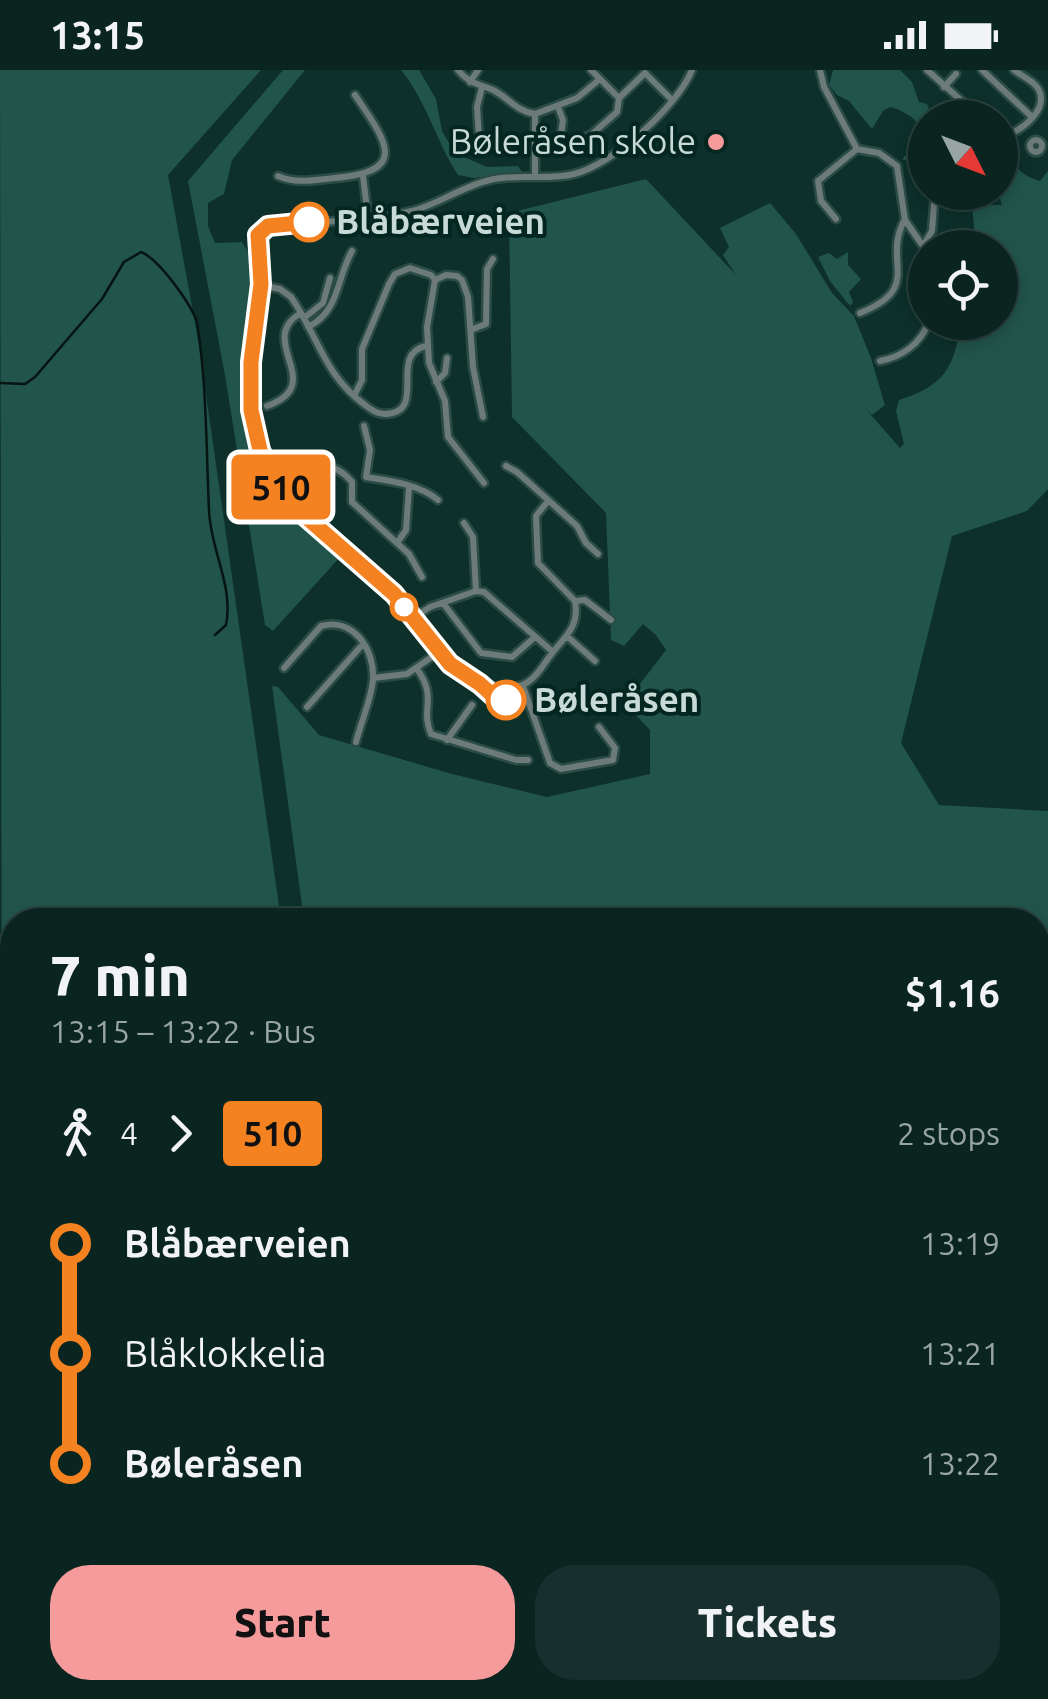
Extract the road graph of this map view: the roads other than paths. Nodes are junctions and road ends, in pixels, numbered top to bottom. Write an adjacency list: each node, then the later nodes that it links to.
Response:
1 (458, 70): 12 (street)
2 (478, 70): 12 (street)
3 (591, 70): 11 (street)
4 (692, 70): 17 (street)
5 (820, 70): 26 (street)
6 (927, 70): 14 (street)
7 (982, 70): 21 (street)
8 (1014, 70): 21 (street)
9 (645, 72): 16 (street); 17 (street)
10 (956, 74): 14 (street)
11 (600, 79): 16 (street); 19 (street)
12 (470, 82): 13 (street)
13 (482, 87): 20 (street); 24 (street)
14 (944, 87): 18 (street)
15 (355, 95): 28 (street)
16 (619, 98): 19 (street)
17 (672, 100): 29 (street)
18 (960, 100)
19 (558, 107): 20 (street)
20 (535, 114): 29 (street)
21 (1032, 117): 22 (street)
22 (1025, 125): 23 (street); 25 (street)
23 (1018, 129)
24 (479, 137)
25 (1037, 138)
26 (857, 149): 31 (street); 32 (street)
27 (278, 176): 28 (street)
28 (363, 176): 30 (street)
29 (535, 177): 30 (street)
30 (368, 217): 38 (street)
31 (836, 218)
32 (905, 220): 33 (street); 39 (street)
33 (912, 230)
34 (352, 251): 40 (street)
35 (494, 260): 41 (street)
36 (330, 278): 40 (street)
37 (435, 280): 41 (street); 43 (street); 47 (street)
38 (261, 284): 40 (street); 56 (street)
39 (860, 313)
40 (304, 319): 47 (street); 48 (street)
41 (472, 330): 49 (street)
42 (917, 340): 45 (street)
43 (426, 346): 46 (street); 47 (street)
44 (446, 358): 46 (street)
45 (880, 362)
46 (436, 382): 54 (street)
47 (354, 396)
48 (267, 406)
49 (483, 417)
50 (364, 426): 52 (street)
51 (506, 466): 58 (street)
52 (366, 477): 53 (street); 55 (street)
53 (352, 482): 56 (street); 60 (street)
54 (484, 482)
55 (409, 487): 57 (street); 60 (street)
56 (284, 491): 66 (street)
57 (438, 500)
58 (548, 500): 61 (street); 64 (street)
59 (464, 524): 63 (street)
60 (398, 543): 62 (street)
61 (598, 554)
62 (422, 577)
63 (476, 591): 65 (street); 69 (street)
64 (574, 601): 67 (street); 68 (street)
65 (443, 603): 66 (street); 69 (street)
66 (414, 618): 71 (street)
67 (610, 620)
68 (568, 637): 72 (street); 73 (street)
69 (535, 638): 72 (street)
70 (363, 644): 74 (street); 76 (street); 81 (street)
71 (438, 652): 75 (street); 77 (street)
72 (553, 652): 78 (street)
73 (595, 662)
74 (284, 668)
75 (417, 669): 76 (street); 83 (street)
76 (373, 678): 84 (street)
77 (480, 684): 79 (street); 79 (street)
78 (522, 686): 79 (street); 82 (street)
79 (509, 688)
80 (472, 705): 83 (street)
81 (307, 706)
82 (599, 728)
83 (448, 740): 85 (street)
84 (356, 742)
85 (528, 760)

